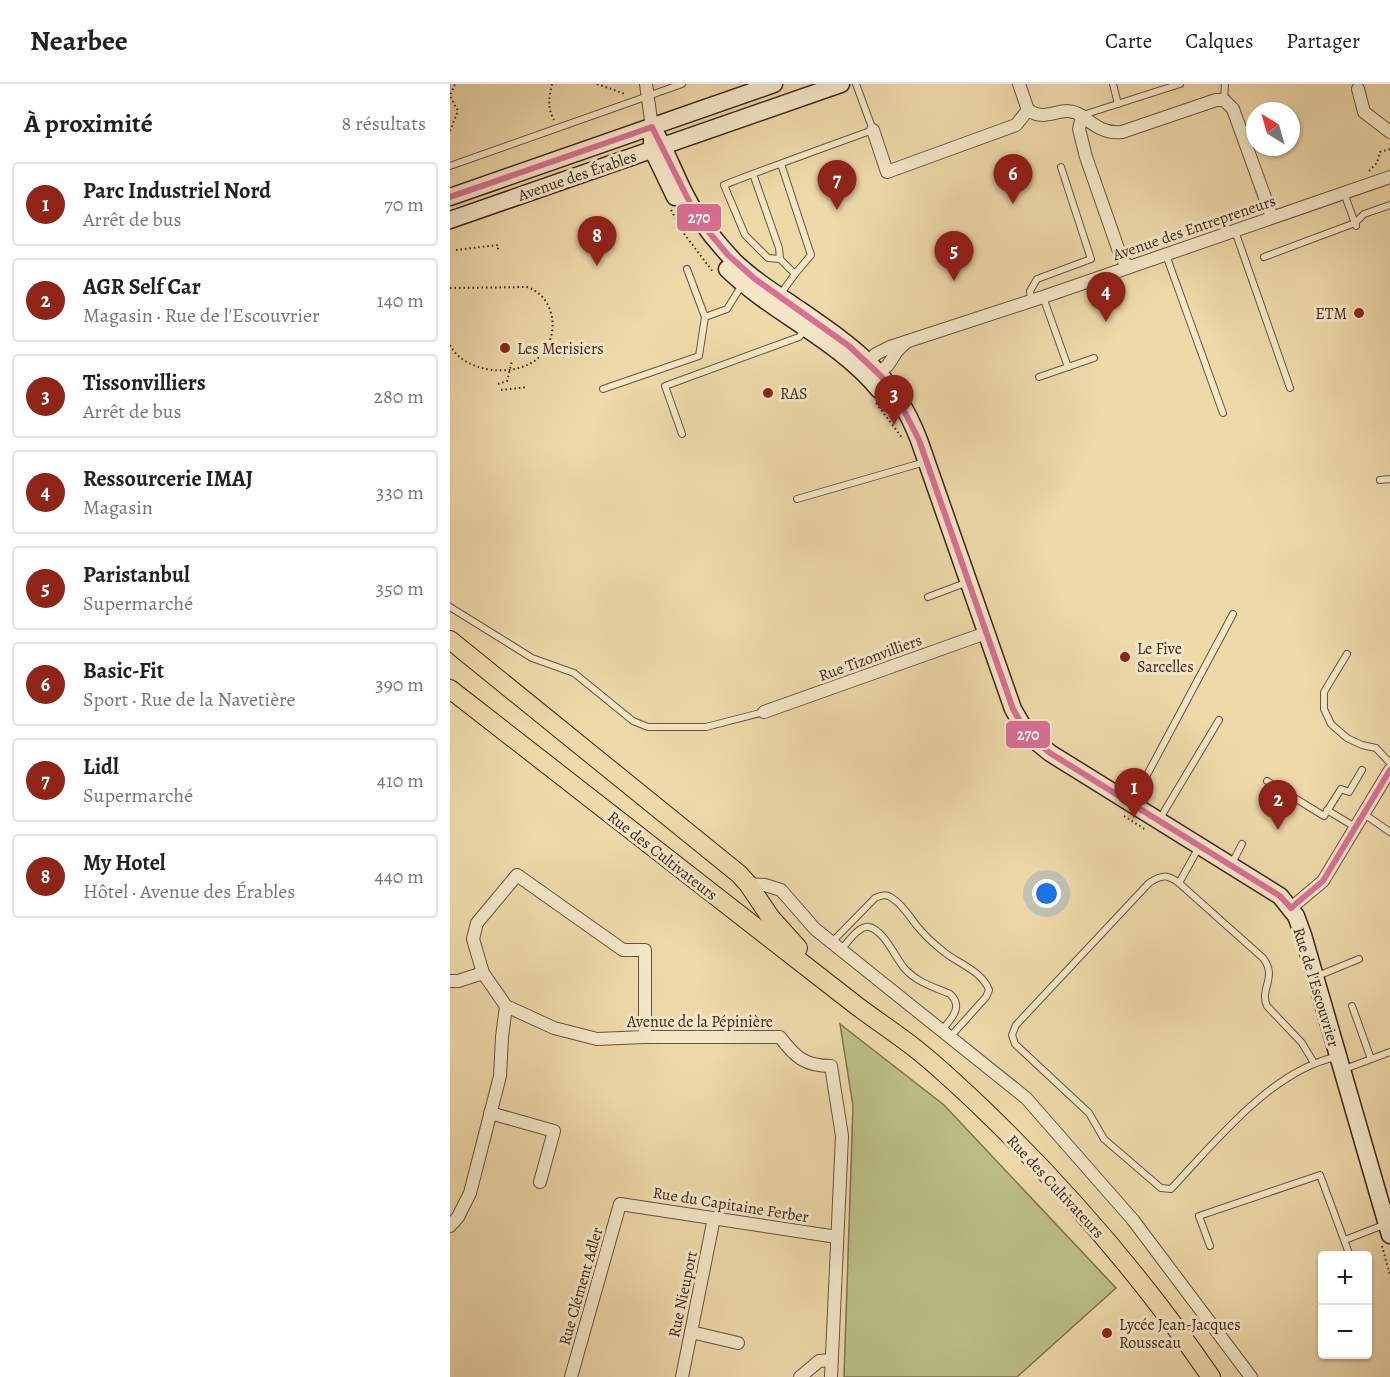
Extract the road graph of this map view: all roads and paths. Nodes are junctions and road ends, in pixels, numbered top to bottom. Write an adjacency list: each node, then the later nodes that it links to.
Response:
1 (454, 84): 22 (path)
2 (552, 84): 20 (path)
3 (597, 84): 15 (path)
4 (682, 84): 12 (lane)
5 (774, 84): 24 (street, Avenue des Érables)
6 (841, 84): 24 (street, Avenue des Érables)
7 (856, 84): 21 (lane)
8 (1019, 84): 18 (street)
9 (1113, 84): 17 (lane)
10 (1179, 84): 17 (lane)
11 (1225, 84): 16 (lane)
12 (674, 85): 14 (lane)
13 (1358, 89): 23 (street)
14 (647, 90): 15 (lane); 24 (street)
15 (634, 100): 20 (lane)
16 (1224, 100): 19 (street); 35 (street)
17 (1118, 104): 19 (lane)
18 (1028, 110): 19 (street); 21 (street)
19 (1082, 116): 44 (street)
20 (560, 127): 26 (lane)
21 (873, 130): 25 (lane)
22 (450, 131)
23 (1390, 132)
24 (657, 140): 28 (street); 30 (street, Avenue des Érables); 33 (street, Avenue des Érables); 47 (street)
25 (781, 164): 29 (lane); 46 (lane)
26 (450, 166)
27 (1061, 168): 49 (lane)
28 (663, 174): 30 (street); 47 (street)
29 (753, 174): 43 (lane); 43 (lane)
30 (575, 176): 36 (street, Avenue des Érables)
31 (1390, 177): 32 (street, Avenue des Entrepreneurs)
32 (1344, 193): 35 (street, Avenue des Entrepreneurs); 37 (lane)
33 (450, 197)
34 (1390, 205): 37 (lane)
35 (1272, 217): 38 (street, Avenue des Entrepreneurs)
36 (450, 220)
37 (1356, 225): 42 (lane)
38 (1235, 230): 41 (street, Avenue des Entrepreneurs); 62 (lane)
39 (456, 250): 40 (path)
40 (498, 250)
41 (1166, 254): 44 (street, Avenue des Entrepreneurs); 66 (lane)
42 (1264, 257)
43 (780, 259): 46 (lane)
44 (1128, 267): 49 (street, Avenue des Entrepreneurs)
45 (687, 269): 51 (lane)
46 (795, 274): 50 (lane)
47 (747, 280): 50 (street, Rue de l'Escouvrier); 51 (lane)
48 (450, 288): 57 (path)
49 (1037, 298): 56 (lane); 58 (street, Avenue des Entrepreneurs)
50 (775, 301): 52 (street, Rue de l'Escouvrier)
51 (705, 317): 63 (lane)
52 (809, 324): 58 (street, Rue de l'Escouvrier); 67 (lane)
53 (450, 345): 57 (path)
54 (1094, 358): 56 (lane)
55 (512, 361): 57 (path)
56 (1068, 367): 59 (lane)
57 (511, 369): 60 (path)
58 (869, 371): 69 (street, Rue de l'Escouvrier)
59 (1039, 377)
60 (498, 384)
61 (526, 387): 64 (path)
62 (1290, 388)
63 (603, 389)
64 (501, 390)
65 (877, 403): 68 (path)
66 (1223, 413)
67 (682, 434)
68 (906, 443)
69 (926, 462): 72 (lane); 73 (street, Rue de l'Escouvrier)
70 (1390, 479): 71 (lane)
71 (1380, 480)
72 (797, 500)
73 (969, 581): 74 (lane); 77 (street, Rue de l'Escouvrier)
74 (928, 597)
75 (450, 607): 82 (lane)
76 (1233, 614): 88 (lane)
77 (986, 633): 82 (street, Rue Tizonvilliers); 88 (street, Rue de l'Escouvrier)
78 (450, 640): 98 (main road)
79 (1347, 654): 84 (lane)
80 (450, 689): 99 (main road, Rue des Cultivateurs)
81 (450, 703): 99 (main road)
82 (764, 712)
83 (1219, 720): 91 (lane)
84 (1390, 763)
85 (1362, 770): 89 (lane)
86 (1390, 770): 90 (street)
87 (1267, 781): 89 (lane)
88 (1126, 808): 91 (street, Rue de l'Escouvrier); 91 (path)
89 (1327, 810): 92 (lane)
90 (1364, 814): 92 (street); 93 (lane)
91 (1155, 826): 95 (street, Rue de l'Escouvrier)
92 (1355, 828): 100 (street)
93 (1390, 832)
94 (1242, 844): 96 (lane)
95 (1200, 846): 96 (street, Rue de l'Escouvrier); 97 (lane)
96 (1231, 865): 100 (street, Rue de l'Escouvrier)
97 (1179, 883): 114 (lane); 114 (lane)
98 (748, 884): 101 (street); 107 (main road)
99 (730, 907): 107 (main road, Rue des Cultivateurs)
100 (1291, 908): 104 (street, Rue de l'Escouvrier)
101 (836, 946): 110 (street); 110 (lane); 110 (lane)
102 (1359, 959): 104 (lane)
103 (483, 973): 105 (street); 106 (street); 111 (street)
104 (1315, 977): 115 (street, Rue de l'Escouvrier)
105 (450, 981)
106 (506, 1006): 111 (street, Avenue de la Pépinière); 116 (street)
107 (857, 1006): 109 (main road, Rue des Cultivateurs)
108 (1352, 1006): 113 (lane)
109 (876, 1020): 134 (main road, Rue des Cultivateurs); 135 (main road, Rue des Cultivateurs)
110 (945, 1034): 136 (street)
111 (645, 1037): 122 (street, Avenue de la Pépinière)
112 (1390, 1052): 113 (lane)
113 (1371, 1059): 115 (lane)
114 (1314, 1063): 115 (lane)
115 (1340, 1063): 121 (street, Rue de l'Escouvrier)
116 (490, 1113): 117 (street); 120 (street)
117 (540, 1182)
118 (620, 1204): 119 (street, Rue du Capitaine Ferber); 130 (street, Rue Clément Adler)
119 (714, 1218): 122 (street, Rue du Capitaine Ferber); 127 (street, Rue Nieuport)
120 (450, 1226)
121 (1387, 1231): 123 (lane); 126 (path)
122 (837, 1237): 129 (street, Avenue de la Pépinière)
123 (1345, 1240): 124 (lane); 125 (lane)
124 (1210, 1246)
125 (1348, 1251)
126 (1390, 1275)
127 (691, 1332): 128 (street); 131 (street, Rue Nieuport)
128 (738, 1343)
129 (831, 1360): 132 (street); 133 (street, Avenue de la Pépinière)
130 (571, 1377)
131 (682, 1377)
132 (800, 1377)
133 (831, 1377)
134 (1199, 1377)
135 (1212, 1377)
136 (1251, 1377)

